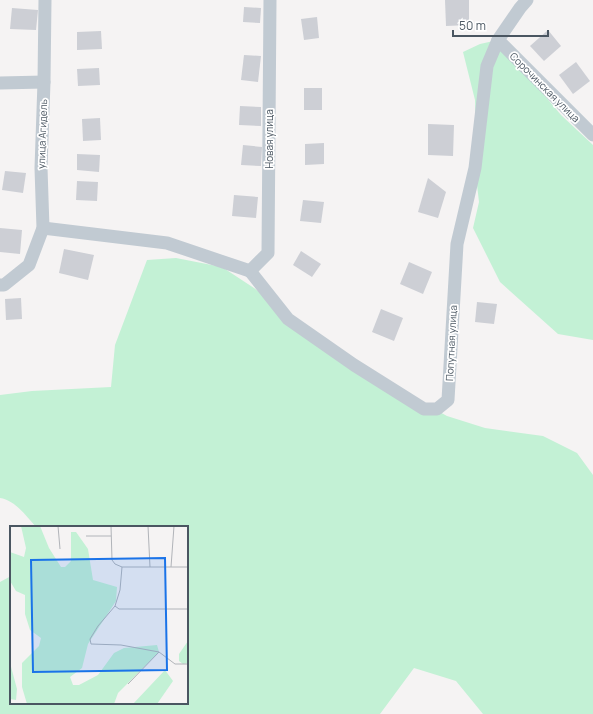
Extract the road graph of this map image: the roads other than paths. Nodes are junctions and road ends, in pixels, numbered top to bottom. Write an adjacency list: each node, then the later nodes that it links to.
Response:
1 (45, 0): 5 (street, улица Агидель)
2 (270, 0): 9 (street, Новая улица)
3 (527, 0): 4 (street)
4 (498, 40): 7 (street, Сорочинская улица); 9 (street, Попутная улица)
5 (44, 82): 6 (street); 8 (street, улица Агидель)
6 (0, 83)
7 (593, 135)
8 (43, 228): 9 (street); 10 (street, улица Агидель)
9 (250, 271)
10 (0, 285)

